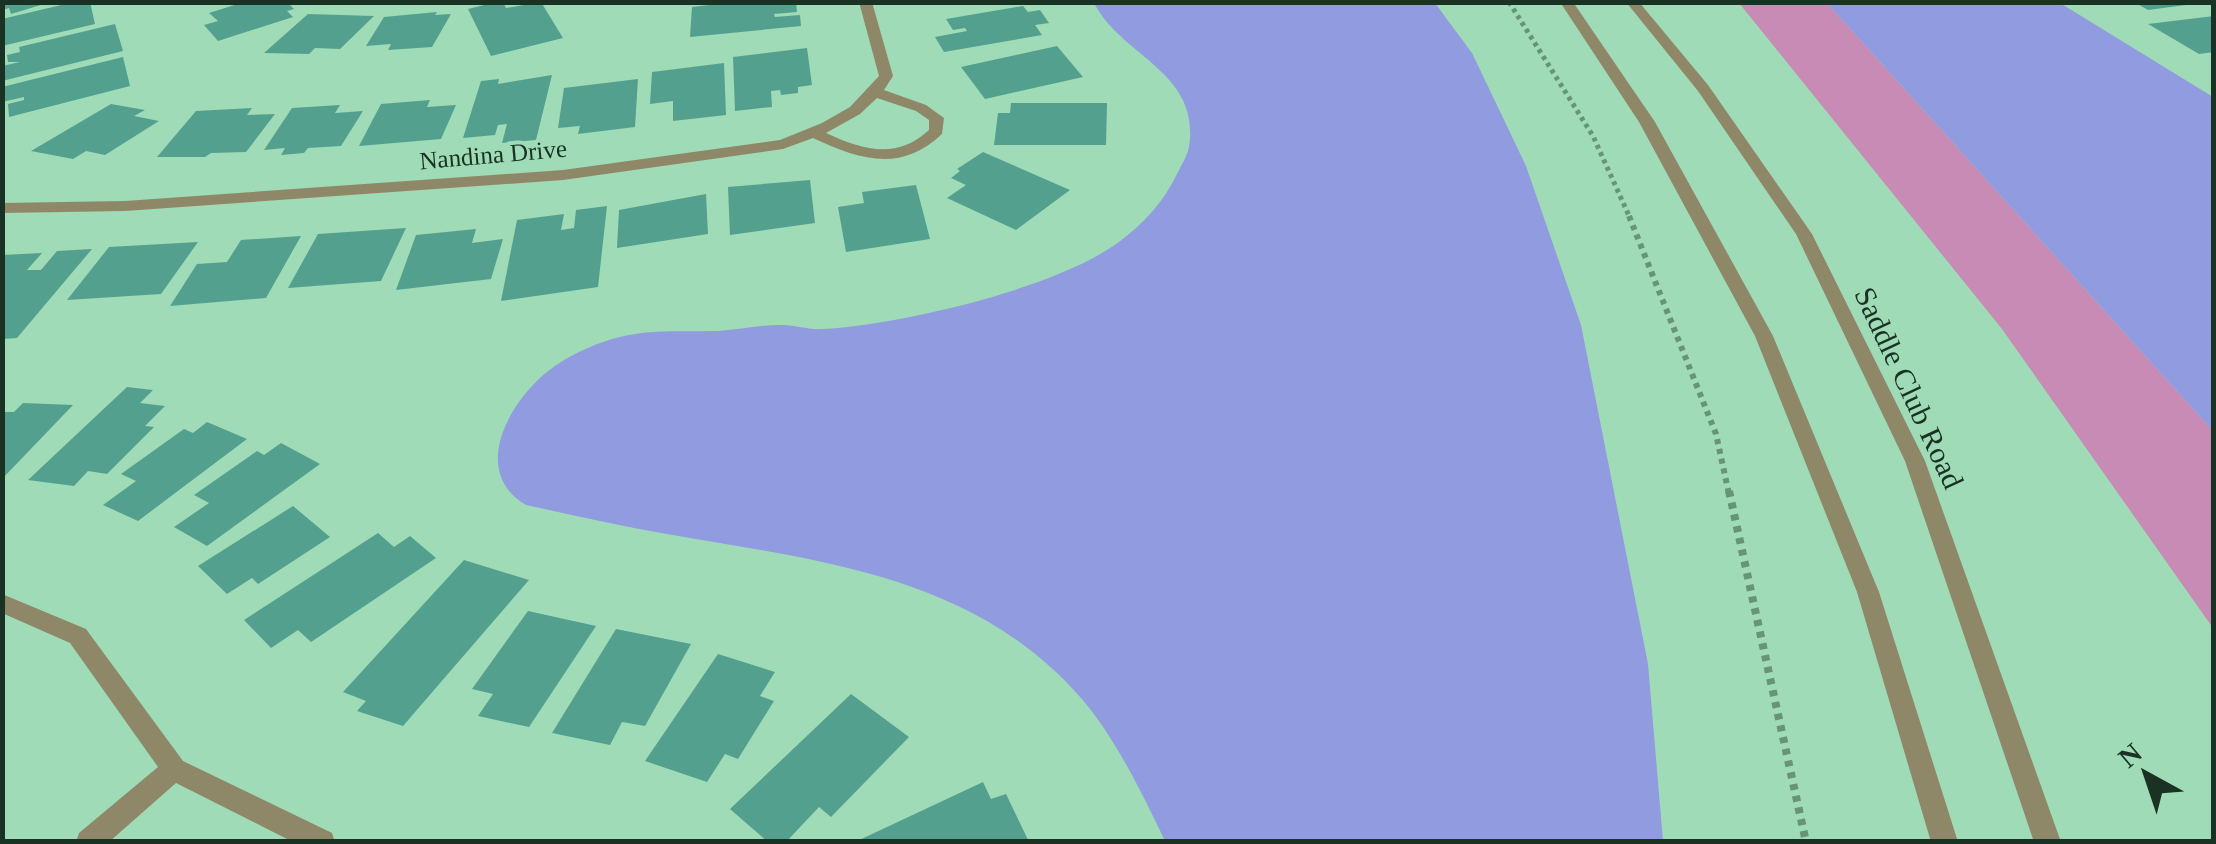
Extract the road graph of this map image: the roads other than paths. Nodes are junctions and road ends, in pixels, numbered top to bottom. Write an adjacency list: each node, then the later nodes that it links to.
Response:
1 (865, 2): 4 (street)
2 (1566, 2): 11 (street)
3 (1632, 2): 12 (street, Saddle Club Road)
4 (877, 93): 5 (street, Nandina Drive); 5 (street)
5 (815, 133): 6 (street, Nandina Drive)
6 (2, 208)
7 (2, 603): 8 (street)
8 (174, 769): 9 (street); 10 (street)
9 (90, 842)
10 (322, 842)
11 (1945, 842)
12 (2048, 842)

